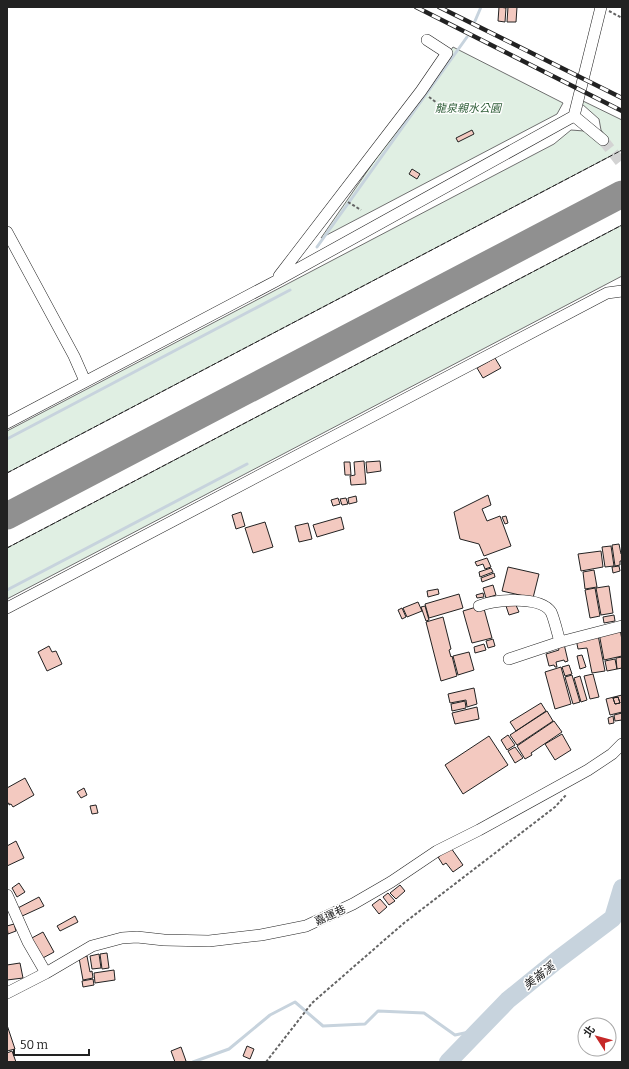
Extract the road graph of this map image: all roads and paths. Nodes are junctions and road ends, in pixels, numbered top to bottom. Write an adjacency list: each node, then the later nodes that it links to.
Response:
1 (605, 9): 2 (path); 4 (street)
2 (622, 18)
3 (427, 40): 6 (street)
4 (574, 116): 5 (street); 9 (street)
5 (603, 140)
6 (341, 197): 7 (path); 9 (street)
7 (361, 210)
8 (7, 232): 11 (street)
9 (276, 280): 11 (street)
10 (622, 291): 14 (street)
11 (85, 381): 12 (street)
12 (7, 423)
13 (479, 606): 16 (street)
14 (7, 608)
15 (622, 626): 16 (street)
16 (560, 642): 17 (street)
17 (509, 659)
18 (622, 744): 21 (street, 嘉運巷)
19 (569, 791): 23 (path)
20 (7, 895): 21 (street)
21 (46, 973): 22 (street, 嘉運巷)
22 (7, 993)
23 (266, 1062)

